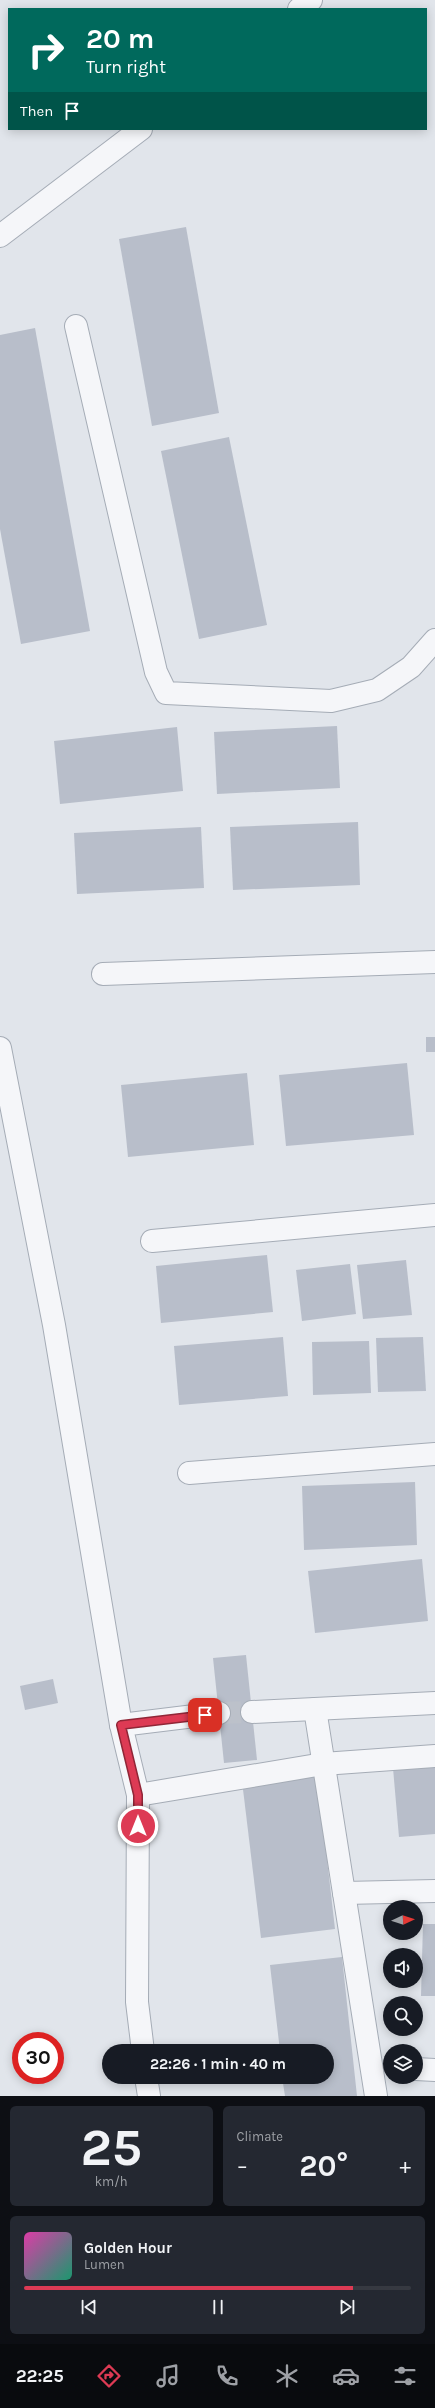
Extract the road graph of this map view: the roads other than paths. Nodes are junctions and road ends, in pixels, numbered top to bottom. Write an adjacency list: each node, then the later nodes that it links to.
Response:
1 (311, 0): 2 (street)
2 (300, 8)
3 (140, 130): 4 (street)
4 (0, 236)
5 (76, 326): 6 (street)
6 (435, 642)
7 (435, 962): 8 (street)
8 (103, 974)
9 (0, 1048): 18 (street)
10 (435, 1215): 11 (street)
11 (152, 1241)
12 (435, 1454): 13 (street)
13 (189, 1473)
14 (435, 1703): 15 (street)
15 (314, 1709): 16 (street); 20 (street)
16 (252, 1712)
17 (218, 1713): 18 (street)
18 (121, 1725): 21 (street)
19 (435, 1756): 20 (street)
20 (323, 1764): 21 (street); 23 (street)
21 (138, 1795): 24 (street)
22 (435, 1891): 23 (street)
23 (344, 1893): 25 (street)
24 (142, 2044)
25 (381, 2069): 30 (street)
26 (423, 2069): 27 (street)
27 (435, 2070)
28 (147, 2084): 29 (street)
29 (149, 2096)
30 (376, 2096)

